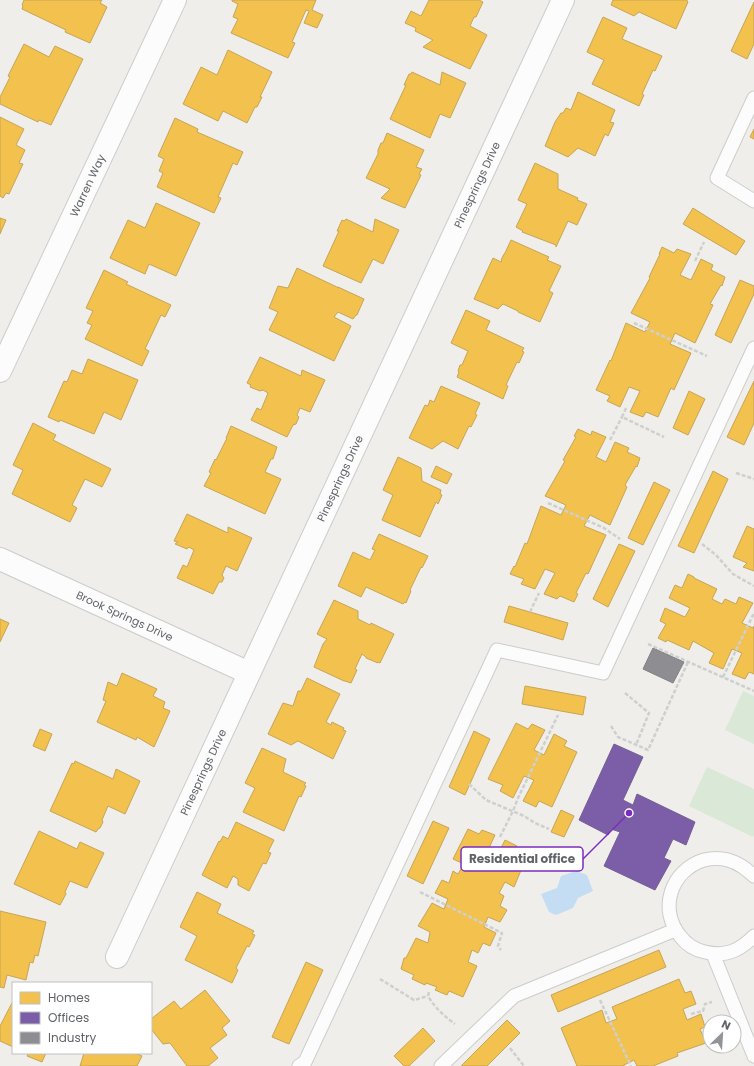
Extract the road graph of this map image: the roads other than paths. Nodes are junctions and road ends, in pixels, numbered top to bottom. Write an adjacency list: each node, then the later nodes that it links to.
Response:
1 (175, 0): 6 (street, Warren Way)
2 (563, 0): 8 (street, Pinesprings Drive)
3 (754, 98): 4 (lane)
4 (754, 201)
5 (754, 348): 15 (lane)
6 (0, 371)
7 (0, 559): 8 (street, Brook Springs Drive)
8 (249, 673): 13 (street, Pinesprings Drive)
9 (754, 876): 10 (lane)
10 (675, 930): 12 (lane); 16 (lane)
11 (754, 936): 12 (lane)
12 (713, 954): 14 (lane)
13 (117, 957)
14 (754, 1056)
15 (306, 1065)
16 (441, 1066)

